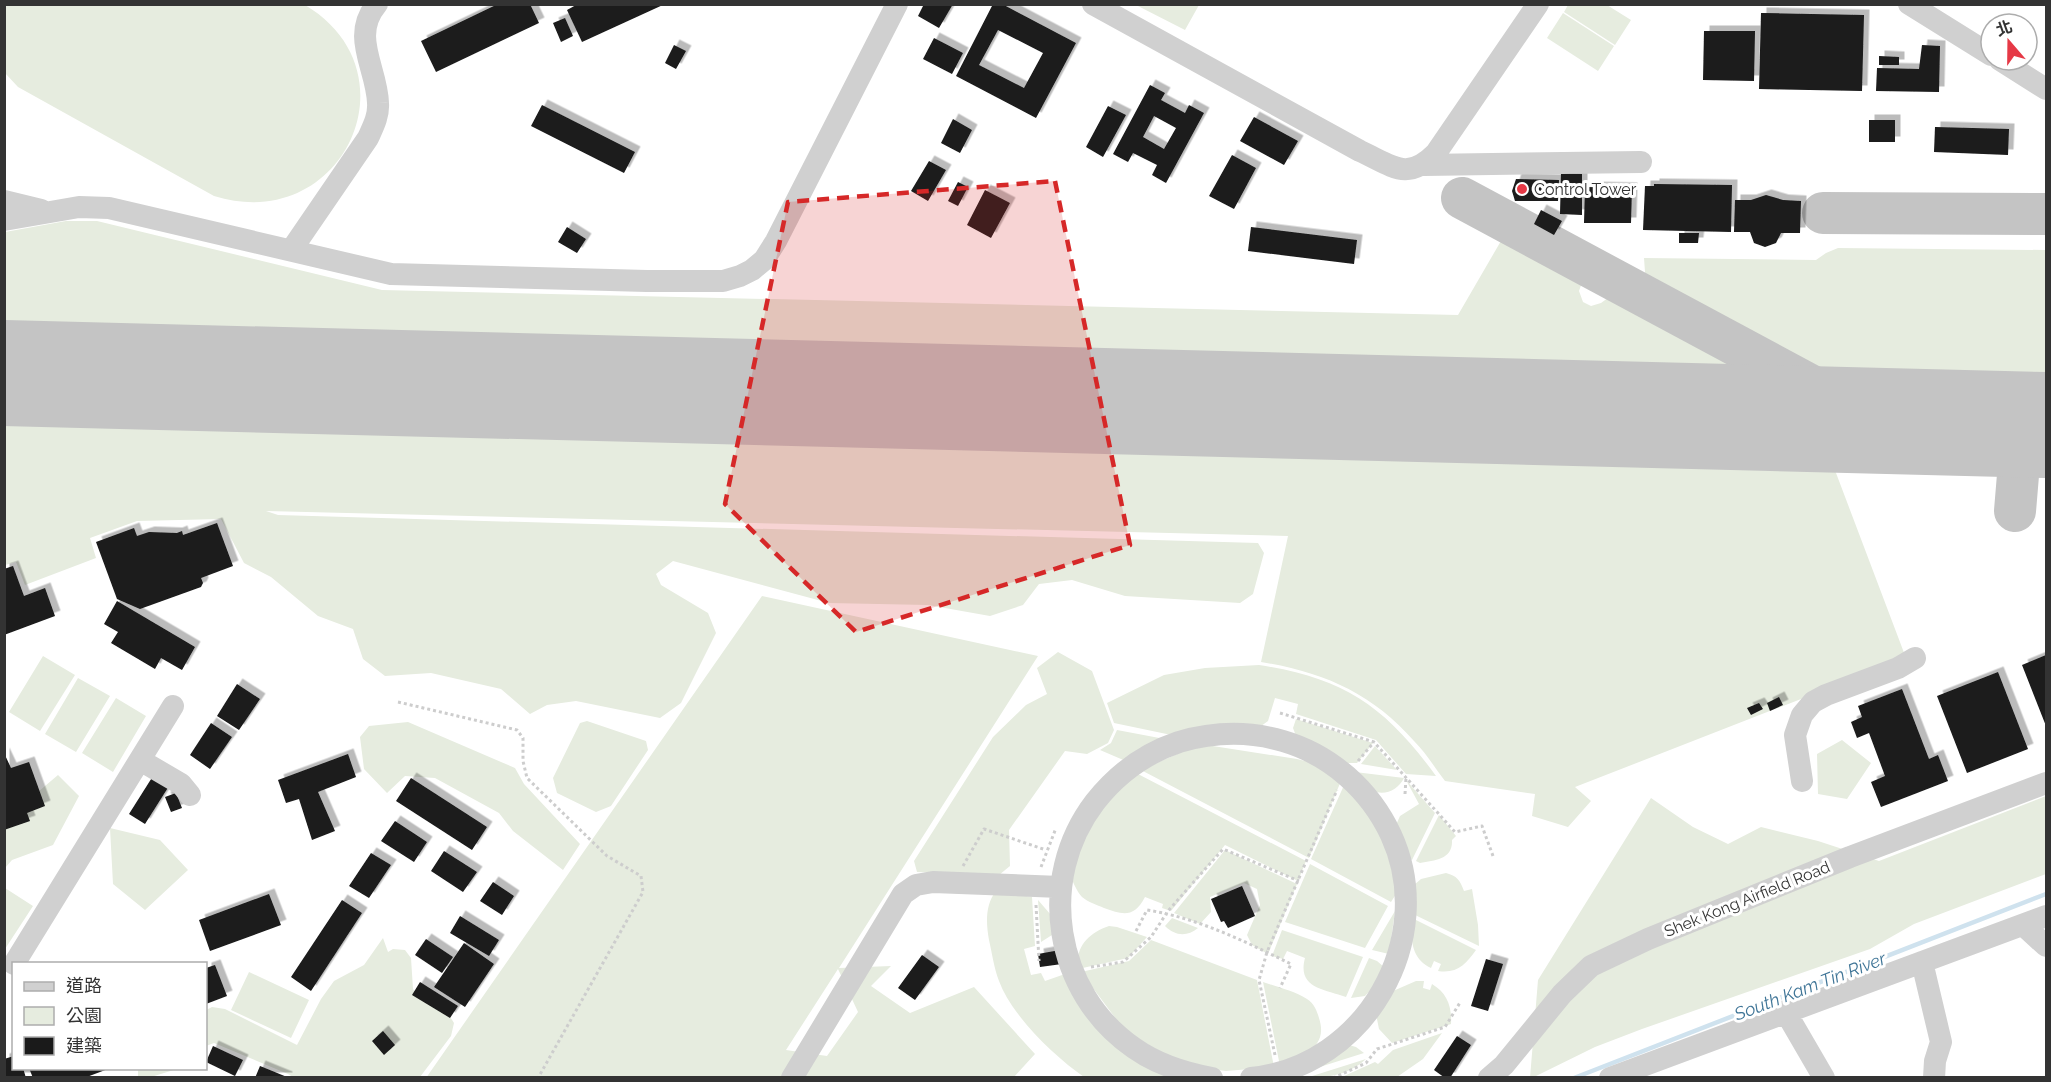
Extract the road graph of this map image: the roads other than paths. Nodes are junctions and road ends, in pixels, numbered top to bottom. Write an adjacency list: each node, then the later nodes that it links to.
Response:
1 (377, 4): 14 (street)
2 (897, 4): 14 (street)
3 (1093, 4): 10 (street)
4 (1538, 4): 10 (street)
5 (1909, 4): 6 (street)
6 (1979, 48)
7 (2019, 72): 8 (street)
8 (2046, 89)
9 (1641, 162): 10 (street)
10 (1424, 165)
11 (4, 201): 12 (street)
12 (49, 212): 13 (street); 14 (street)
13 (4, 220)
14 (292, 249)
15 (1915, 658): 18 (street)
16 (173, 706): 17 (street)
17 (140, 760): 20 (street); 25 (street)
18 (1802, 781)
19 (2046, 783): 31 (street, Shek Kong Airfield Road)
20 (190, 795)
21 (1060, 887): 28 (street); 29 (street); 30 (street)
22 (2046, 916): 23 (street)
23 (2023, 926): 24 (street); 26 (street)
24 (2046, 946)
25 (15, 962)
26 (1922, 962): 27 (street); 34 (street)
27 (1785, 1011): 32 (street); 33 (street)
28 (792, 1077)
29 (1212, 1077)
30 (1251, 1077)
31 (1489, 1077)
32 (1610, 1077)
33 (1824, 1077)
34 (1934, 1077)

